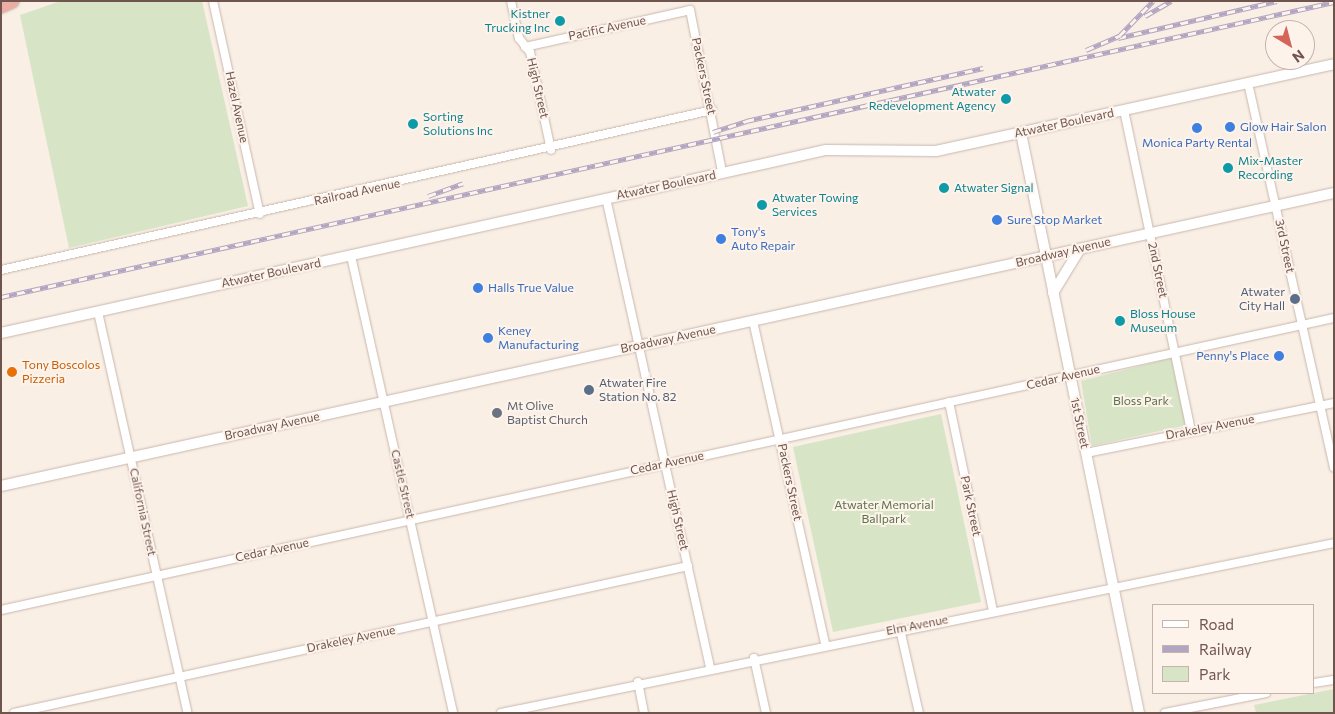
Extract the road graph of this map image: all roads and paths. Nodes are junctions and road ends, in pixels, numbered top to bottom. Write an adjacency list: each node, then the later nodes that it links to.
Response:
1 (12, 1): 4 (highway)
2 (213, 1): 17 (street, Hazel Avenue)
3 (511, 1): 6 (street, High Street)
4 (1, 6)
5 (690, 10): 6 (street, Pacific Avenue); 9 (street, Packers Street)
6 (525, 46): 12 (street, High Street)
7 (1334, 64): 8 (street, Atwater Boulevard)
8 (1248, 82): 10 (street, Atwater Boulevard); 16 (street, 3rd Street)
9 (712, 110): 12 (street, Railroad Avenue); 13 (street, Packers Street)
10 (1124, 110): 11 (street, Atwater Boulevard); 18 (street, 2nd Street)
11 (1021, 132): 13 (street, Atwater Boulevard); 21 (street, 1st Street)
12 (551, 150): 17 (street, Railroad Avenue)
13 (722, 172): 15 (street, Atwater Boulevard)
14 (1334, 193): 16 (street, Broadway Avenue)
15 (606, 198): 20 (street, Atwater Boulevard); 29 (street, High Street)
16 (1276, 205): 18 (street, Broadway Avenue); 27 (street, 3rd Street)
17 (260, 214): 22 (street, Railroad Avenue)
18 (1150, 233): 19 (street, Broadway Avenue); 30 (street, 2nd Street)
19 (1080, 248): 21 (street, Broadway Avenue); 23 (street)
20 (351, 256): 24 (street, Atwater Boulevard); 32 (street, Castle Street)
21 (1046, 256): 23 (street, 1st Street); 26 (street, Broadway Avenue)
22 (1, 270)
23 (1053, 293): 31 (street, 1st Street)
24 (98, 312): 28 (street, Atwater Boulevard); 39 (street, California Street)
25 (1334, 318): 27 (street, Cedar Avenue)
26 (753, 321): 29 (street, Broadway Avenue); 37 (street, Packers Street)
27 (1302, 324): 30 (street, Cedar Avenue); 35 (street, 3rd Street)
28 (1, 333)
29 (639, 346): 32 (street, Broadway Avenue); 40 (street, High Street)
30 (1175, 352): 31 (street, Cedar Avenue); 36 (street, 2nd Street)
31 (1070, 375): 33 (street, Cedar Avenue); 38 (street, 1st Street)
32 (384, 401): 39 (street, Broadway Avenue); 43 (street, Castle Street)
33 (949, 402): 37 (street, Cedar Avenue); 49 (street, Park Street)
34 (1334, 403): 35 (street, Drakeley Avenue)
35 (1320, 406): 36 (street, Drakeley Avenue); 41 (street, 3rd Street)
36 (1191, 431): 38 (street, Drakeley Avenue)
37 (781, 439): 40 (street, Cedar Avenue); 52 (street, Packers Street)
38 (1086, 453): 47 (street, 1st Street)
39 (131, 457): 42 (street, Broadway Avenue); 46 (street, California Street)
40 (665, 464): 43 (street, Cedar Avenue); 45 (street, High Street)
41 (1334, 468)
42 (1, 486)
43 (411, 520): 46 (street, Cedar Avenue); 50 (street, Castle Street)
44 (1334, 543): 47 (street, Elm Avenue)
45 (688, 566): 50 (street, Drakeley Avenue); 54 (street, High Street)
46 (157, 575): 48 (street, Cedar Avenue); 55 (street, California Street)
47 (1113, 586): 49 (street, Elm Avenue); 67 (street, 1st Street)
48 (1, 610)
49 (993, 610): 51 (street, Elm Avenue)
50 (433, 621): 55 (street, Drakeley Avenue); 62 (street, Castle Street)
51 (900, 629): 52 (street, Elm Avenue); 66 (street)
52 (825, 644): 53 (street, Elm Avenue)
53 (754, 658): 54 (street, Elm Avenue); 65 (street)
54 (710, 667): 57 (street, Elm Avenue)
55 (180, 677): 60 (street, Drakeley Avenue); 61 (street, California Street)
56 (1334, 680): 58 (street)
57 (638, 682): 63 (street, Elm Avenue); 64 (street)
58 (1315, 684)
59 (1261, 694): 68 (street)
60 (14, 713)
61 (188, 713)
62 (453, 713)
63 (501, 713)
64 (644, 713)
65 (766, 713)
66 (919, 713)
67 (1139, 713)
68 (1164, 713)

